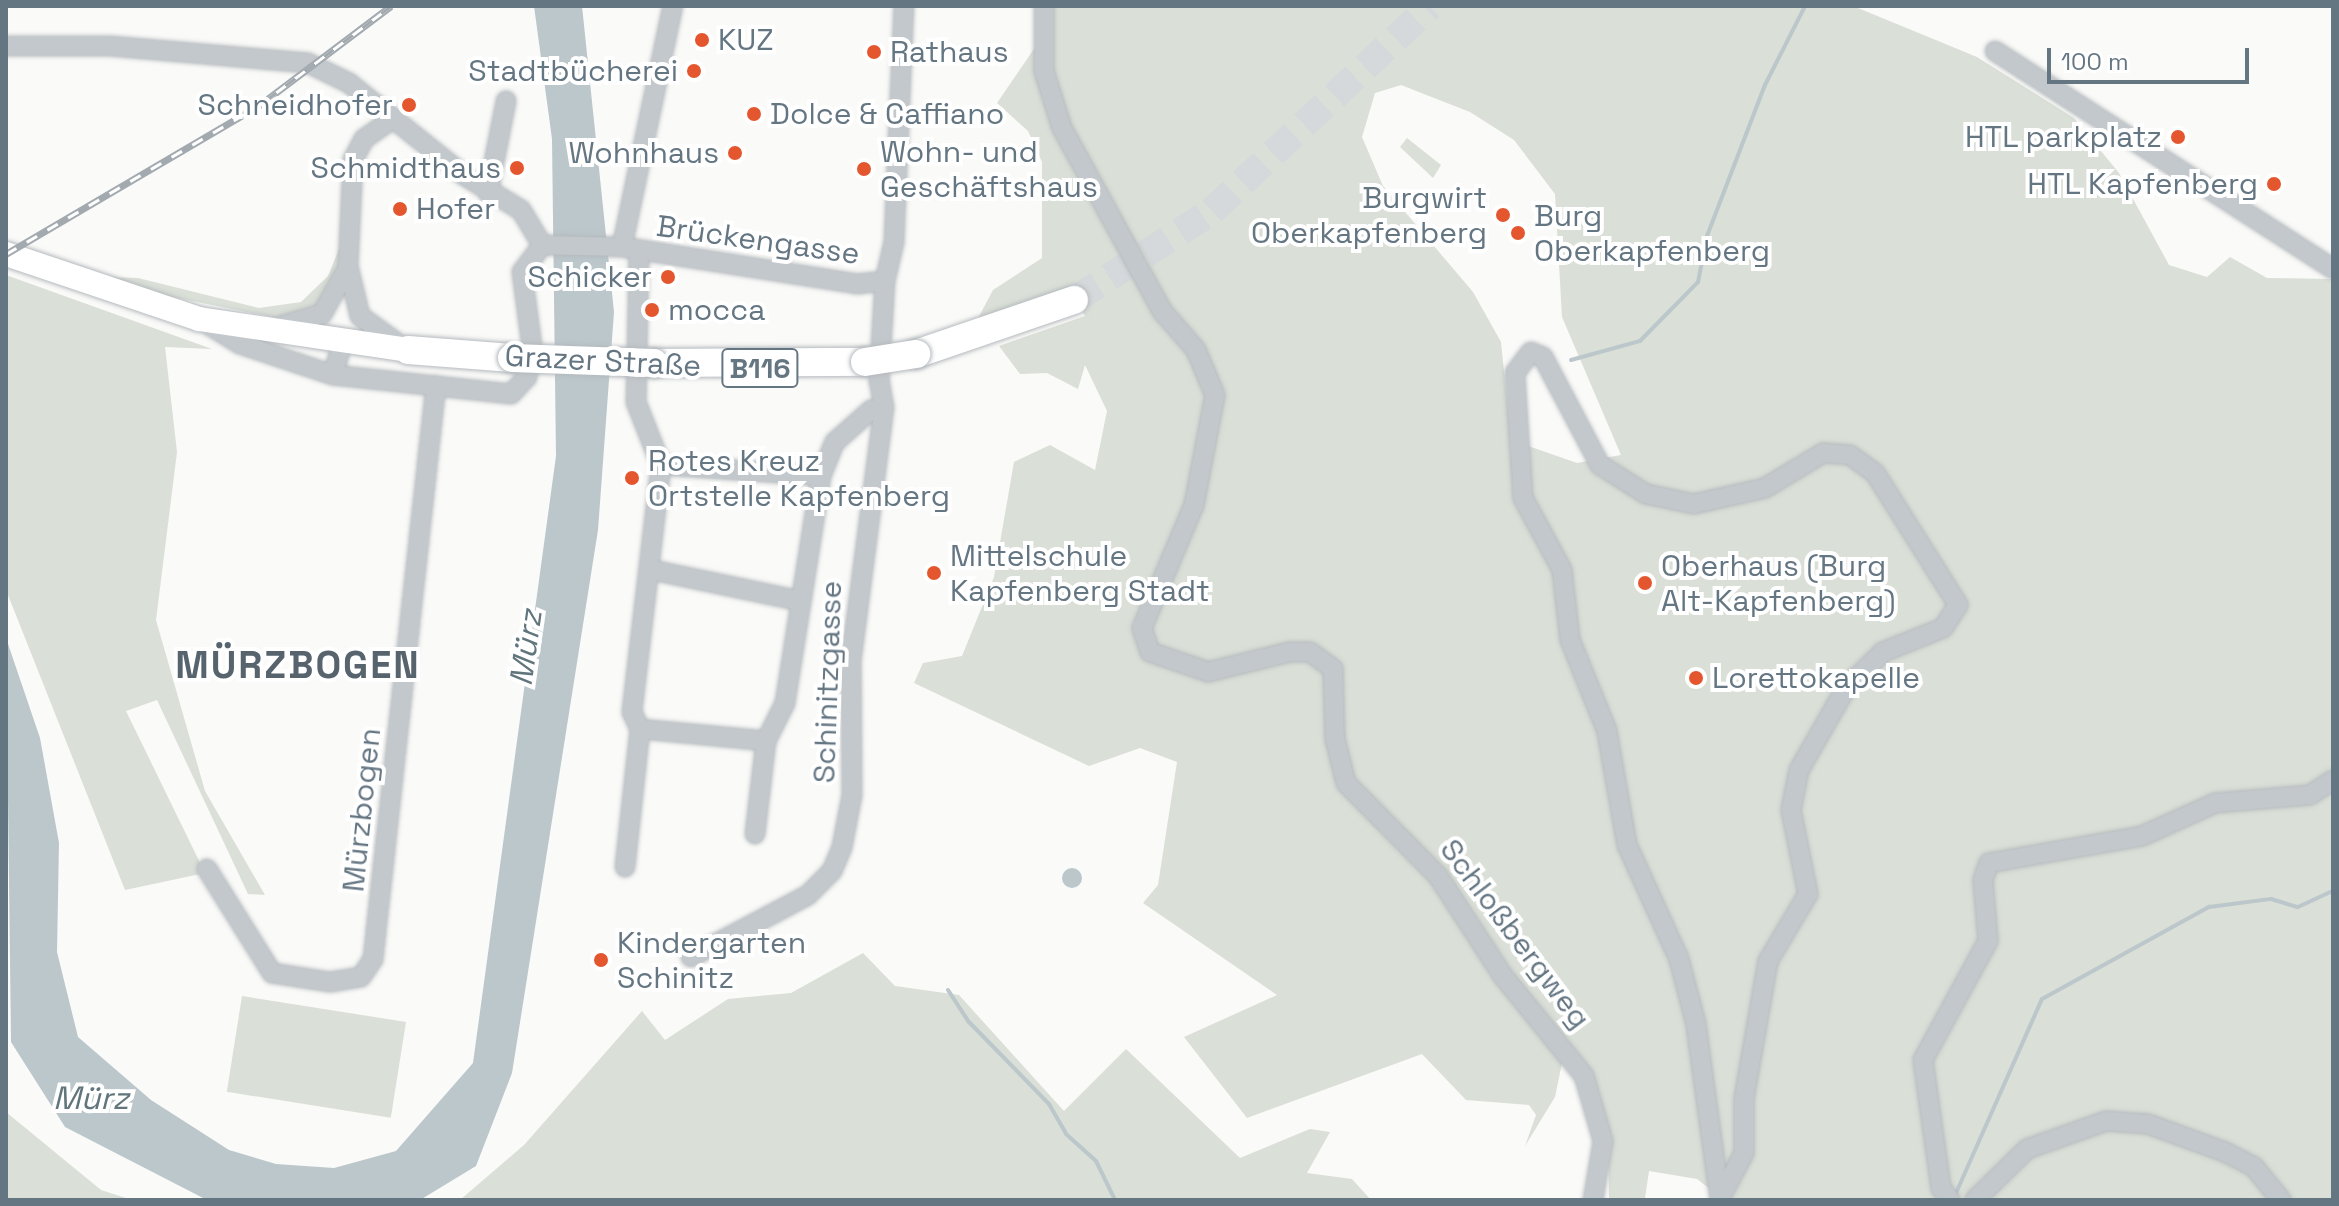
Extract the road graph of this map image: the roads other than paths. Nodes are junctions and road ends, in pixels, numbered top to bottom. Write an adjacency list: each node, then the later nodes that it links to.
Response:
1 (673, 6): 10 (street)
2 (904, 6): 14 (street, Schinitzgasse)
3 (1044, 6): 35 (street, Schloßbergweg)
4 (6, 46): 7 (street)
5 (1995, 51): 13 (street)
6 (506, 101): 8 (street)
7 (394, 118): 8 (street); 12 (street, Grazer Straße)
8 (488, 193): 9 (street)
9 (542, 245): 10 (street); 21 (street)
10 (630, 249): 14 (street, Brückengasse); 23 (street)
11 (6, 254): 16 (main road, Grazer Straße / B116)
12 (348, 266): 17 (street, Grazer Straße); 19 (street, Grazer Straße)
13 (2333, 269)
14 (885, 281): 22 (street, Schinitzgasse)
15 (1074, 300): 19 (highway, Grazer Straße / B116, bridge)
16 (199, 319): 17 (main road, Grazer Straße / B116); 20 (street)
17 (262, 330): 18 (main road, Grazer Straße / B116)
18 (343, 341): 19 (main road, Grazer Straße / B116); 20 (street)
19 (408, 350)
20 (333, 375): 21 (street)
21 (436, 385): 32 (street, Mürzbogen)
22 (884, 408): 24 (street); 33 (street, Schinitzgasse)
23 (661, 465): 24 (street); 25 (street)
24 (821, 476): 26 (street)
25 (652, 570): 26 (street); 27 (street)
26 (801, 601): 28 (street)
27 (640, 729): 28 (street); 31 (street)
28 (766, 741): 30 (street)
29 (2333, 780): 36 (street)
30 (755, 834)
31 (625, 867)
32 (207, 869)
33 (691, 957)
34 (1720, 1199): 34 (street)
35 (1593, 1200)
36 (1950, 1200)
37 (1975, 1200): 38 (street)
38 (2281, 1200)

